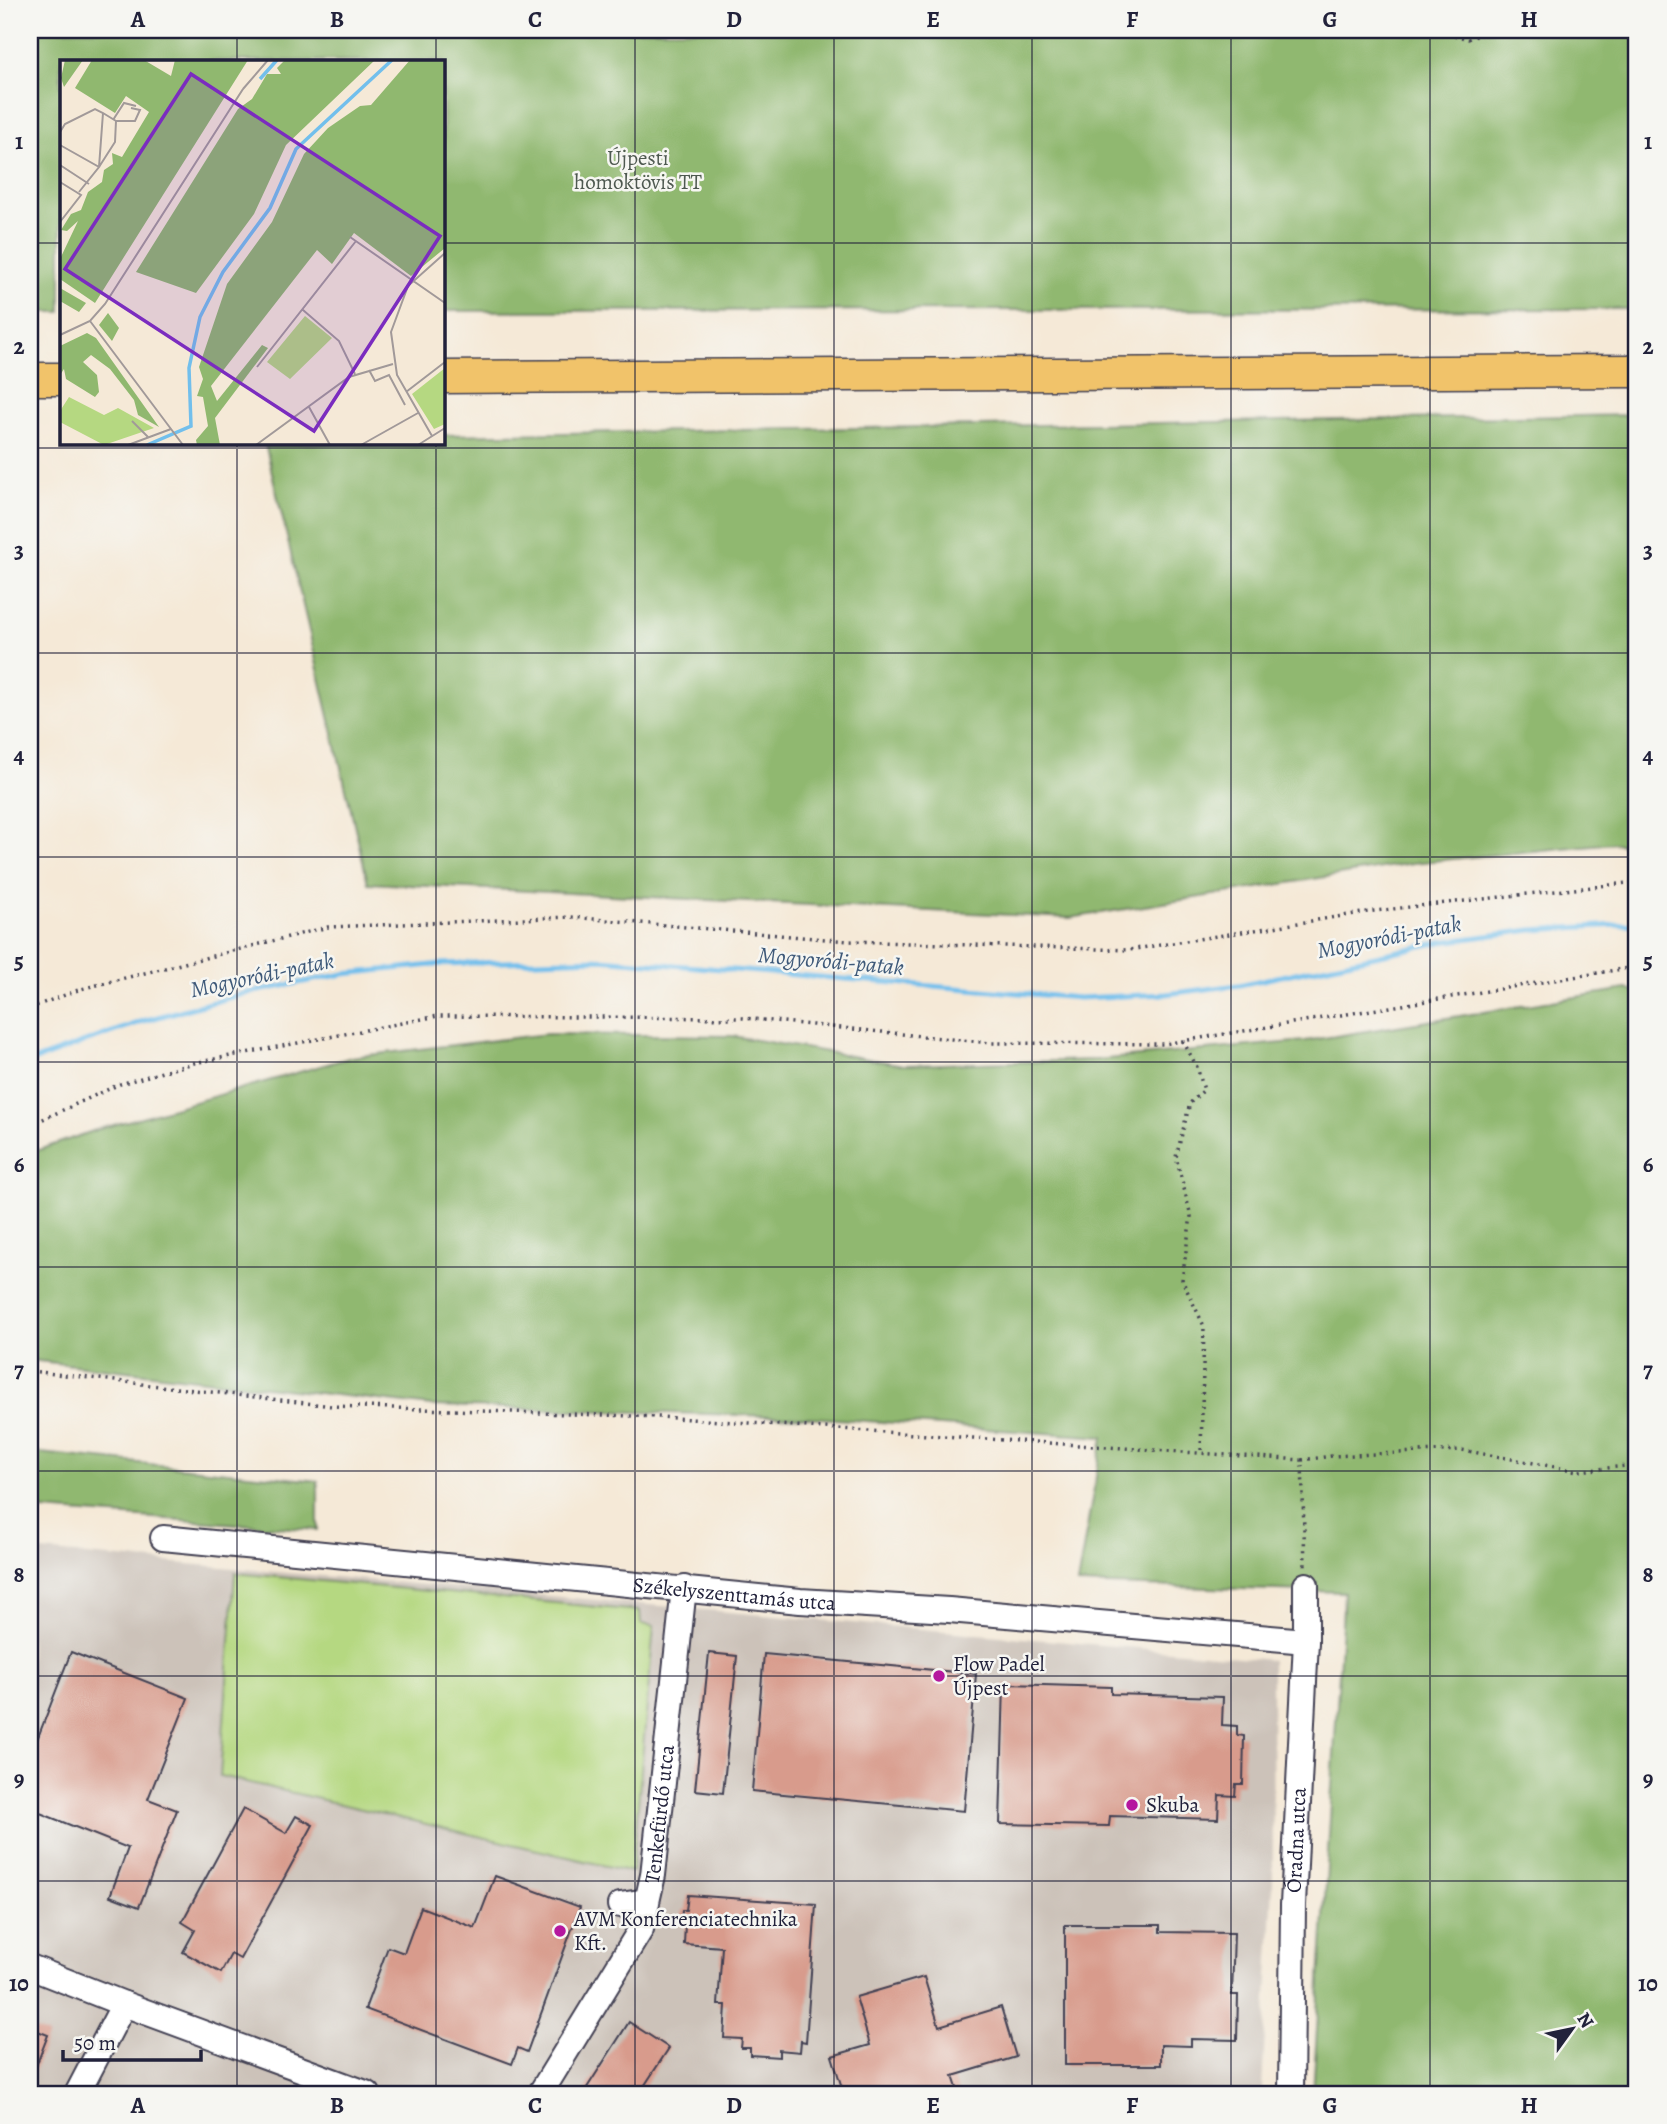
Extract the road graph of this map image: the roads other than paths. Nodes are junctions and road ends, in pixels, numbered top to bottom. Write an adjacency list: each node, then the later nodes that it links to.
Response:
1 (1637, 370): 2 (main road)
2 (444, 377)
3 (30, 379): 4 (main road)
4 (60, 379)
5 (163, 1538): 7 (street, Székelyszenttamás utca)
6 (1306, 1585): 8 (street, Óradna utca)
7 (684, 1588): 8 (street, Székelyszenttamás utca); 9 (street, Tenkefürdő utca)
8 (1306, 1641): 16 (street, Óradna utca)
9 (647, 1901): 10 (street); 15 (street, Tenkefürdő utca)
10 (620, 1905)
11 (30, 1967): 12 (street)
12 (124, 2004): 13 (street); 14 (street)
13 (76, 2094)
14 (368, 2094)
15 (540, 2094)
16 (1291, 2094)

